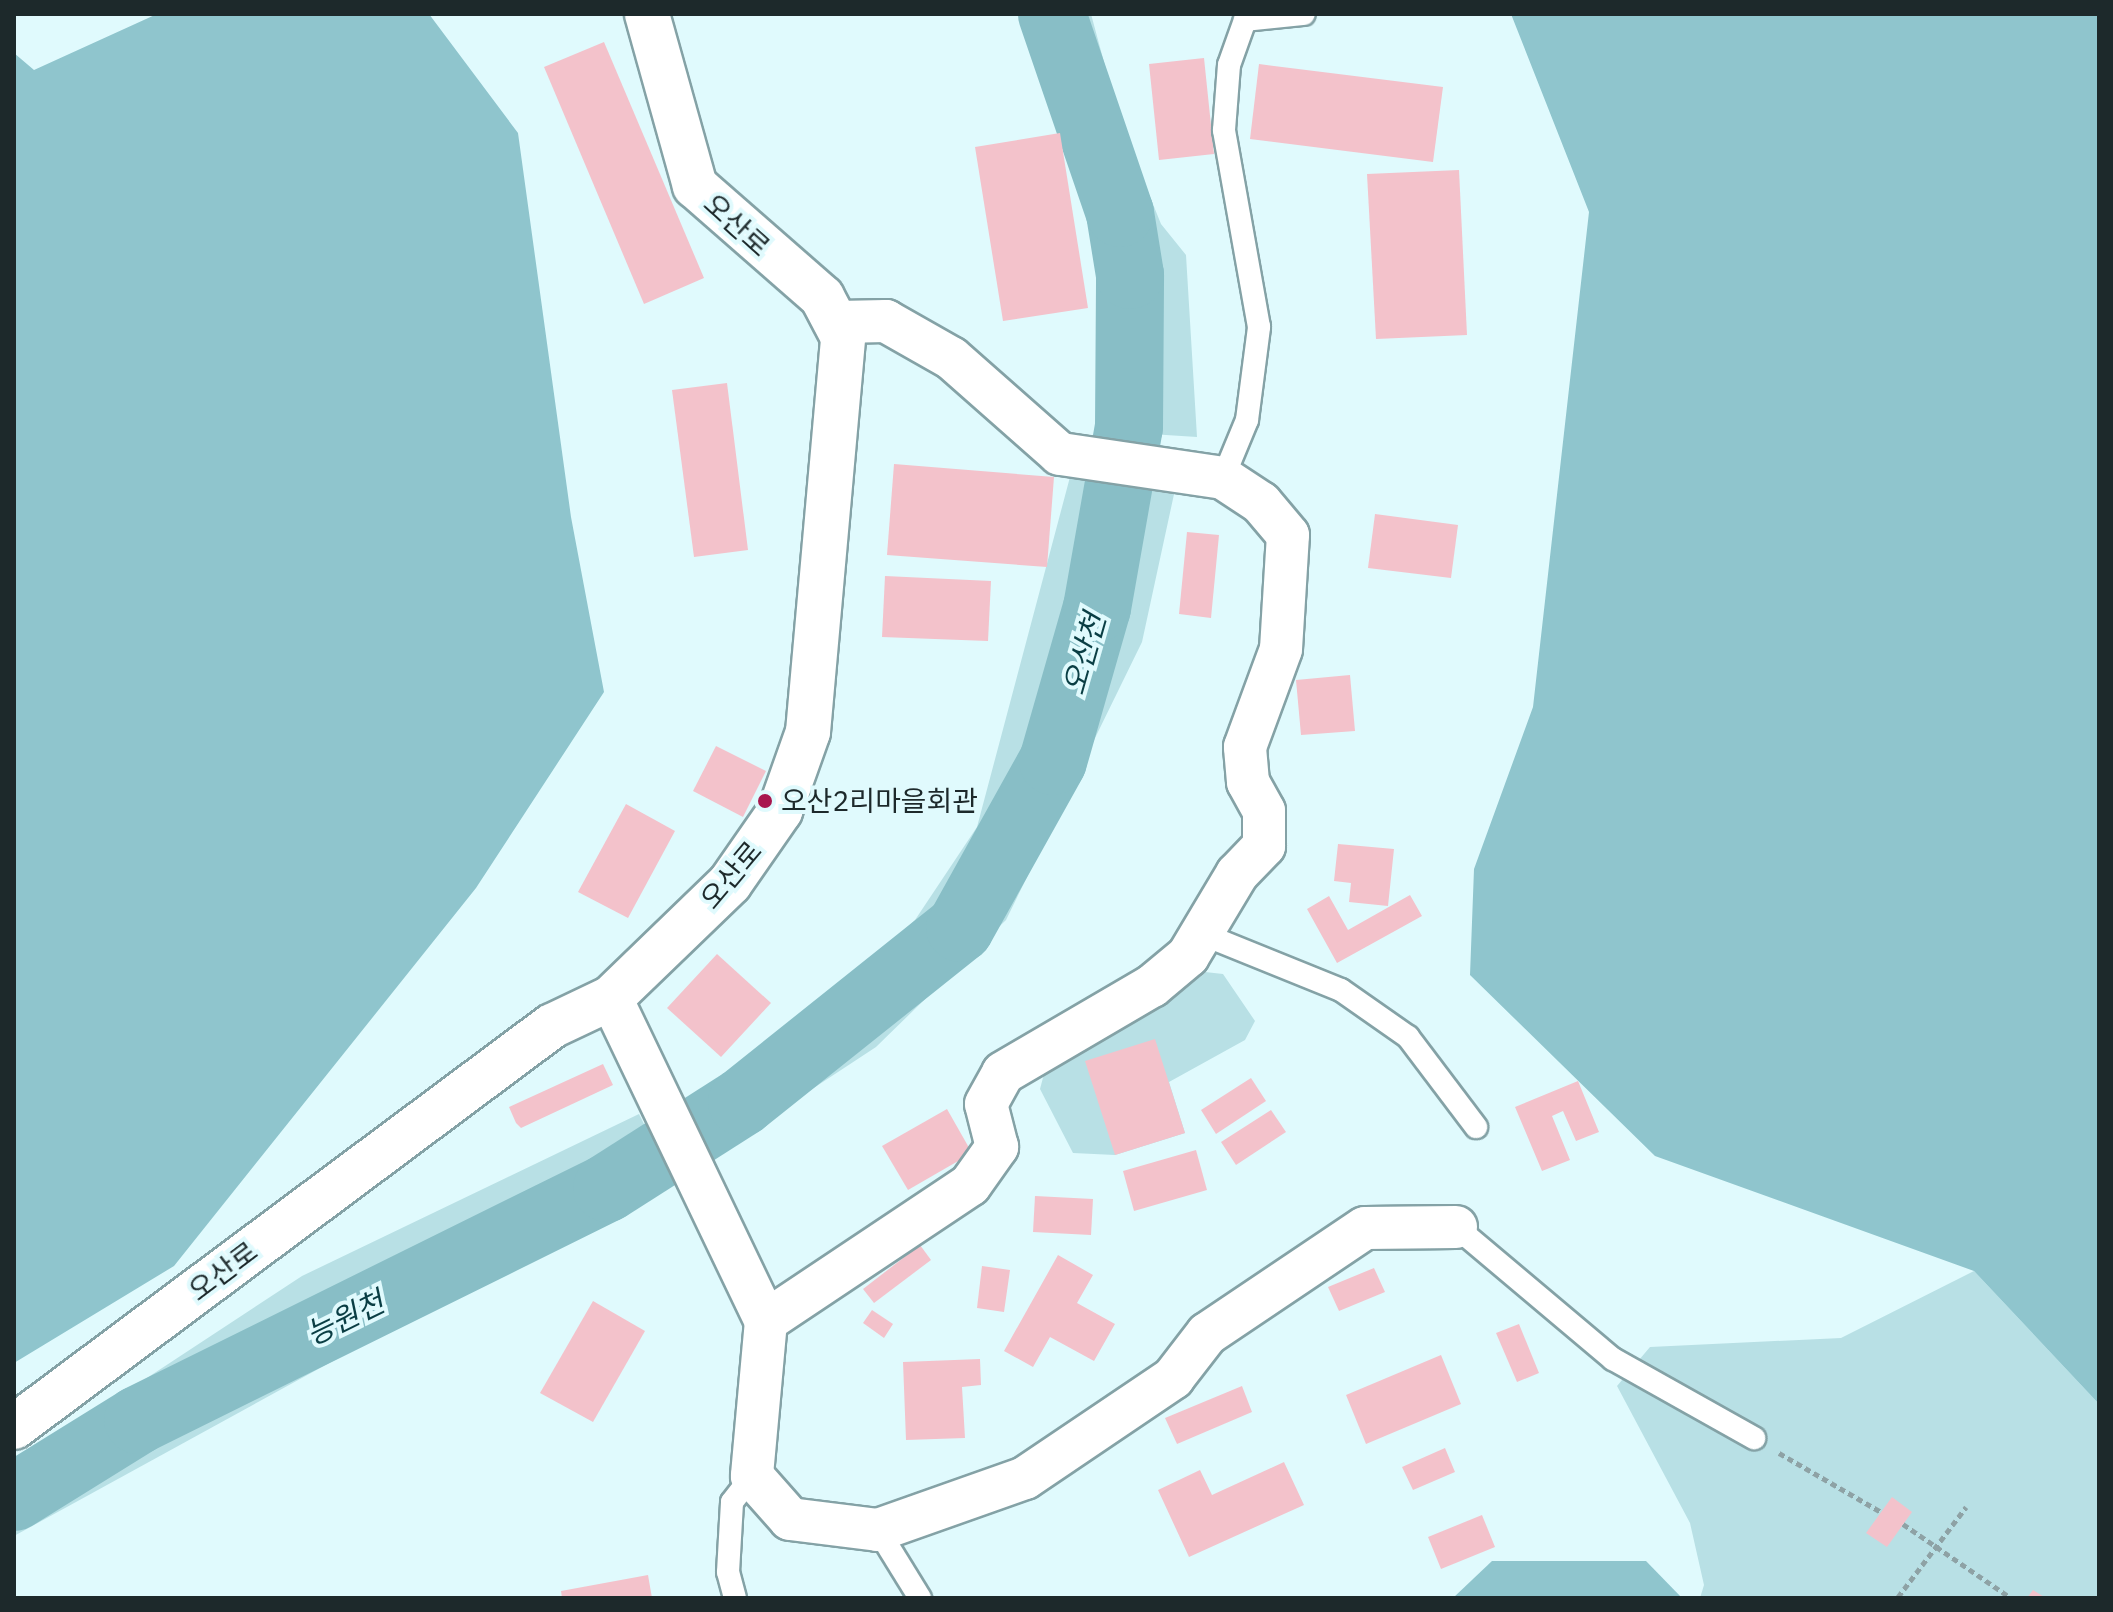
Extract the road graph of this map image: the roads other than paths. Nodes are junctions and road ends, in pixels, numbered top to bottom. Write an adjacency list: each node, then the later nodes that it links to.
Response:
1 (647, 14): 3 (street, 오산로)
2 (1304, 14): 4 (lane)
3 (839, 322): 4 (street); 6 (street, 오산로)
4 (1223, 478): 5 (street)
5 (1200, 933): 7 (lane); 9 (street)
6 (611, 998): 9 (street); 10 (street, 오산로)
7 (1476, 1127)
8 (1456, 1227): 11 (lane); 13 (street)
9 (766, 1321): 12 (street)
10 (14, 1427)
11 (1754, 1438)
12 (752, 1476): 13 (street); 14 (lane)
13 (878, 1530): 15 (lane)
14 (735, 1598)
15 (920, 1598)

